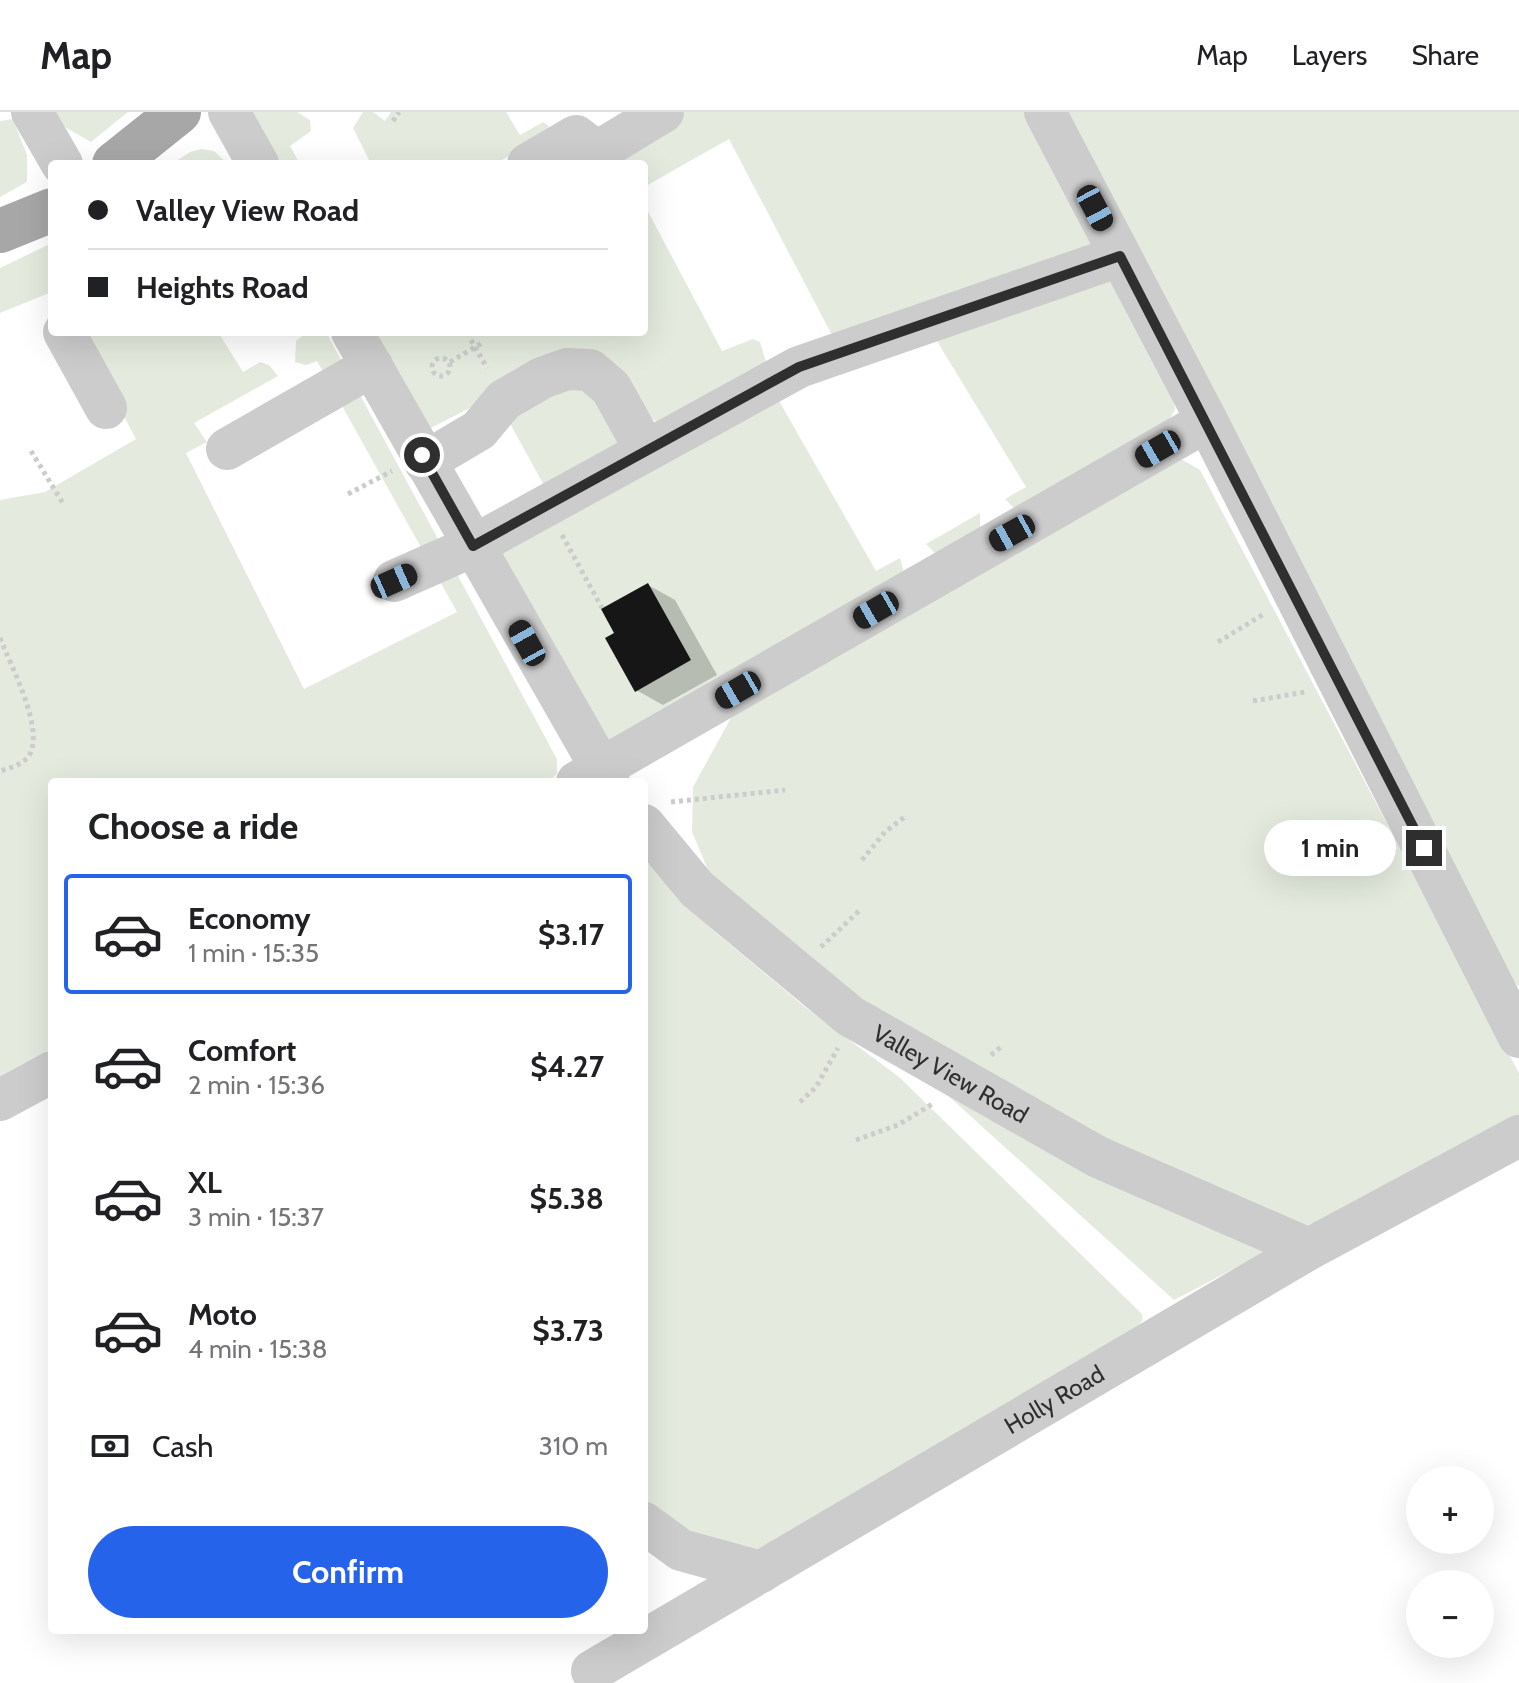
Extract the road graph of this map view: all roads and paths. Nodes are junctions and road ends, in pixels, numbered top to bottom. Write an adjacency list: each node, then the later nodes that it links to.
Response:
1 (32, 112): 8 (street)
2 (179, 112): 9 (main road)
3 (229, 112): 10 (street)
4 (399, 112): 7 (path)
5 (663, 112): 11 (street)
6 (1045, 112): 14 (street)
7 (393, 121)
8 (60, 160)
9 (119, 160)
10 (256, 160)
11 (535, 160)
12 (48, 212): 13 (main road)
13 (0, 231)
14 (1120, 256): 23 (street); 26 (street)
15 (66, 336): 22 (street)
16 (471, 340): 18 (path)
17 (482, 343): 18 (path)
18 (475, 347): 20 (path); 21 (path)
19 (362, 349): 24 (street); 27 (street)
20 (450, 362)
21 (493, 380)
22 (106, 408)
23 (1207, 421): 33 (street); 40 (street)
24 (227, 449)
25 (31, 451): 29 (path)
26 (646, 451): 27 (street); 31 (street)
27 (424, 458): 28 (path); 31 (street)
28 (348, 494)
29 (64, 505)
30 (565, 540): 34 (path)
31 (473, 546): 32 (street); 40 (street)
32 (394, 581)
33 (1296, 595): 36 (path); 37 (street)
34 (602, 608)
35 (0, 638): 39 (path)
36 (1218, 642)
37 (1341, 686): 38 (path); 47 (street)
38 (1253, 701)
39 (0, 771)
40 (595, 778)
41 (785, 790): 42 (path)
42 (652, 814): 46 (street, Valley View Road)
43 (907, 815): 44 (path)
44 (862, 860)
45 (861, 909): 46 (path)
46 (796, 972): 48 (street, Valley View Road)
47 (1515, 1017)
48 (858, 1022): 50 (street, Valley View Road); 52 (path)
49 (48, 1074): 51 (street)
50 (960, 1079): 54 (path); 55 (street, Valley View Road)
51 (0, 1100)
52 (800, 1102)
53 (1519, 1136): 55 (street, Holly Road)
54 (856, 1140)
55 (1309, 1249): 57 (street, Holly Road)
56 (648, 1526): 57 (street)
57 (761, 1572): 58 (street, Holly Road)
58 (592, 1671)

